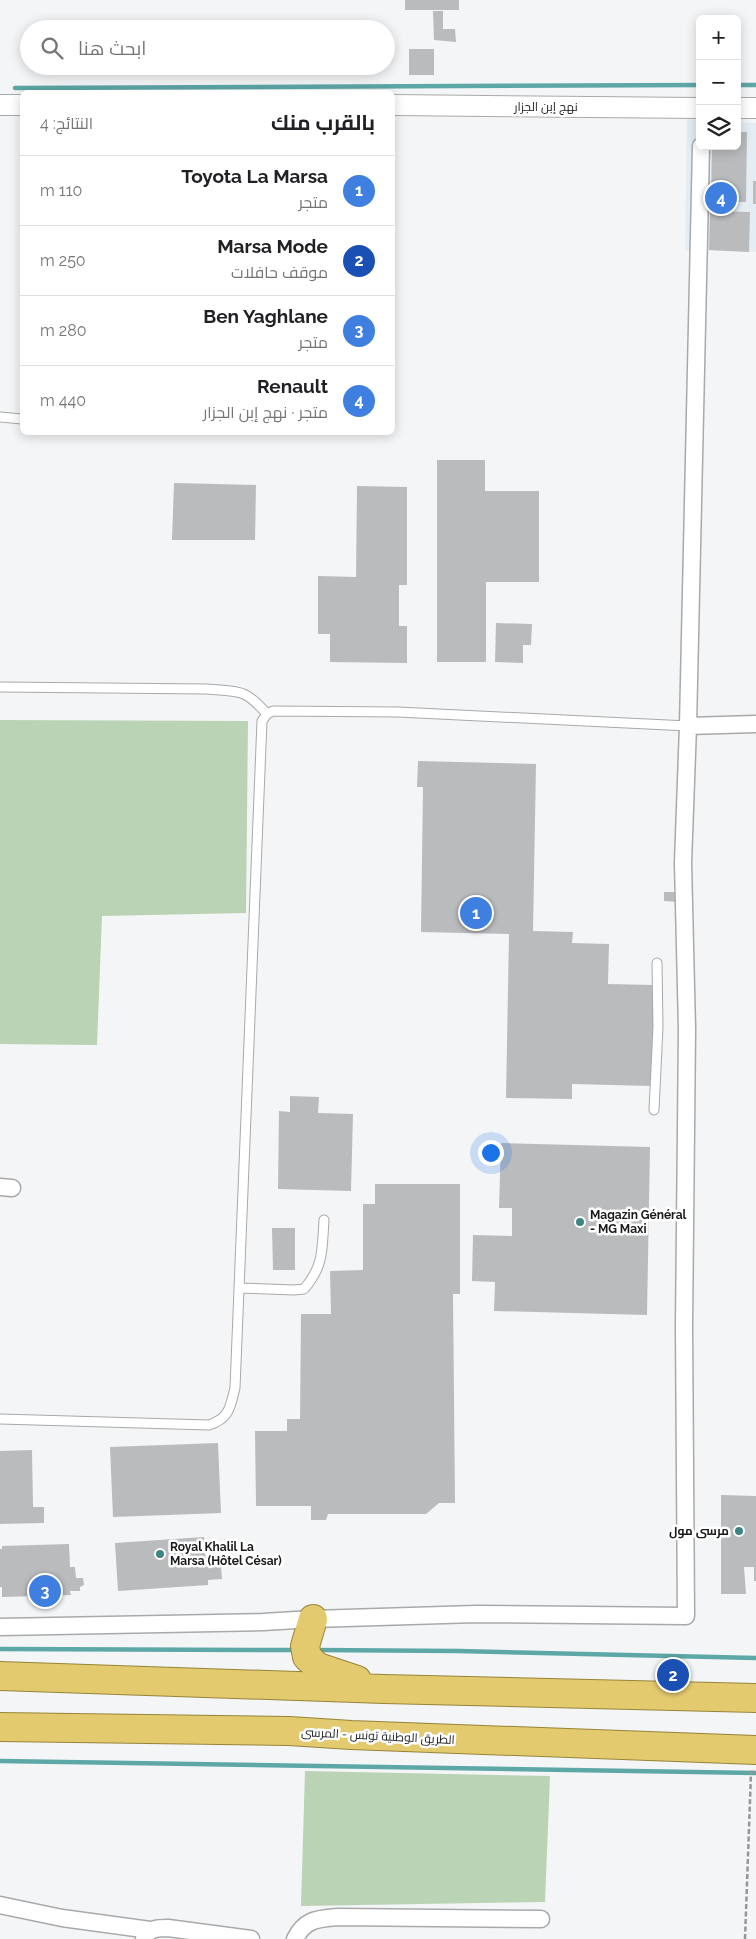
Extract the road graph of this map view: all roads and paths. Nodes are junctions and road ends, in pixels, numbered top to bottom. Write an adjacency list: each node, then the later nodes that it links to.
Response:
1 (0, 105): 2 (street)
2 (20, 105)
3 (395, 105): 4 (street, نهج إبن الجزار)
4 (696, 108)
5 (741, 108): 6 (street)
6 (756, 108)
7 (701, 150): 13 (street)
8 (0, 417): 9 (lane)
9 (20, 419)
10 (0, 688): 11 (lane)
11 (267, 714): 13 (lane); 17 (lane)
12 (756, 724): 13 (street)
13 (688, 726): 19 (street)
14 (657, 963): 15 (lane)
15 (654, 1110)
16 (324, 1220): 17 (lane)
17 (239, 1288): 18 (lane)
18 (0, 1419)
19 (313, 1619): 20 (street); 22 (highway)
20 (0, 1627)
21 (0, 1676): 22 (highway)
22 (384, 1689): 23 (highway)
23 (756, 1698)
24 (0, 1727): 25 (highway, الطريق الوطنية تونس - المرسى)
25 (756, 1750)
26 (756, 1769): 32 (path)
27 (0, 1905): 29 (street)
28 (541, 1919): 31 (street)
29 (146, 1935): 30 (street)
30 (251, 1939)
31 (295, 1939)
32 (746, 1939)

